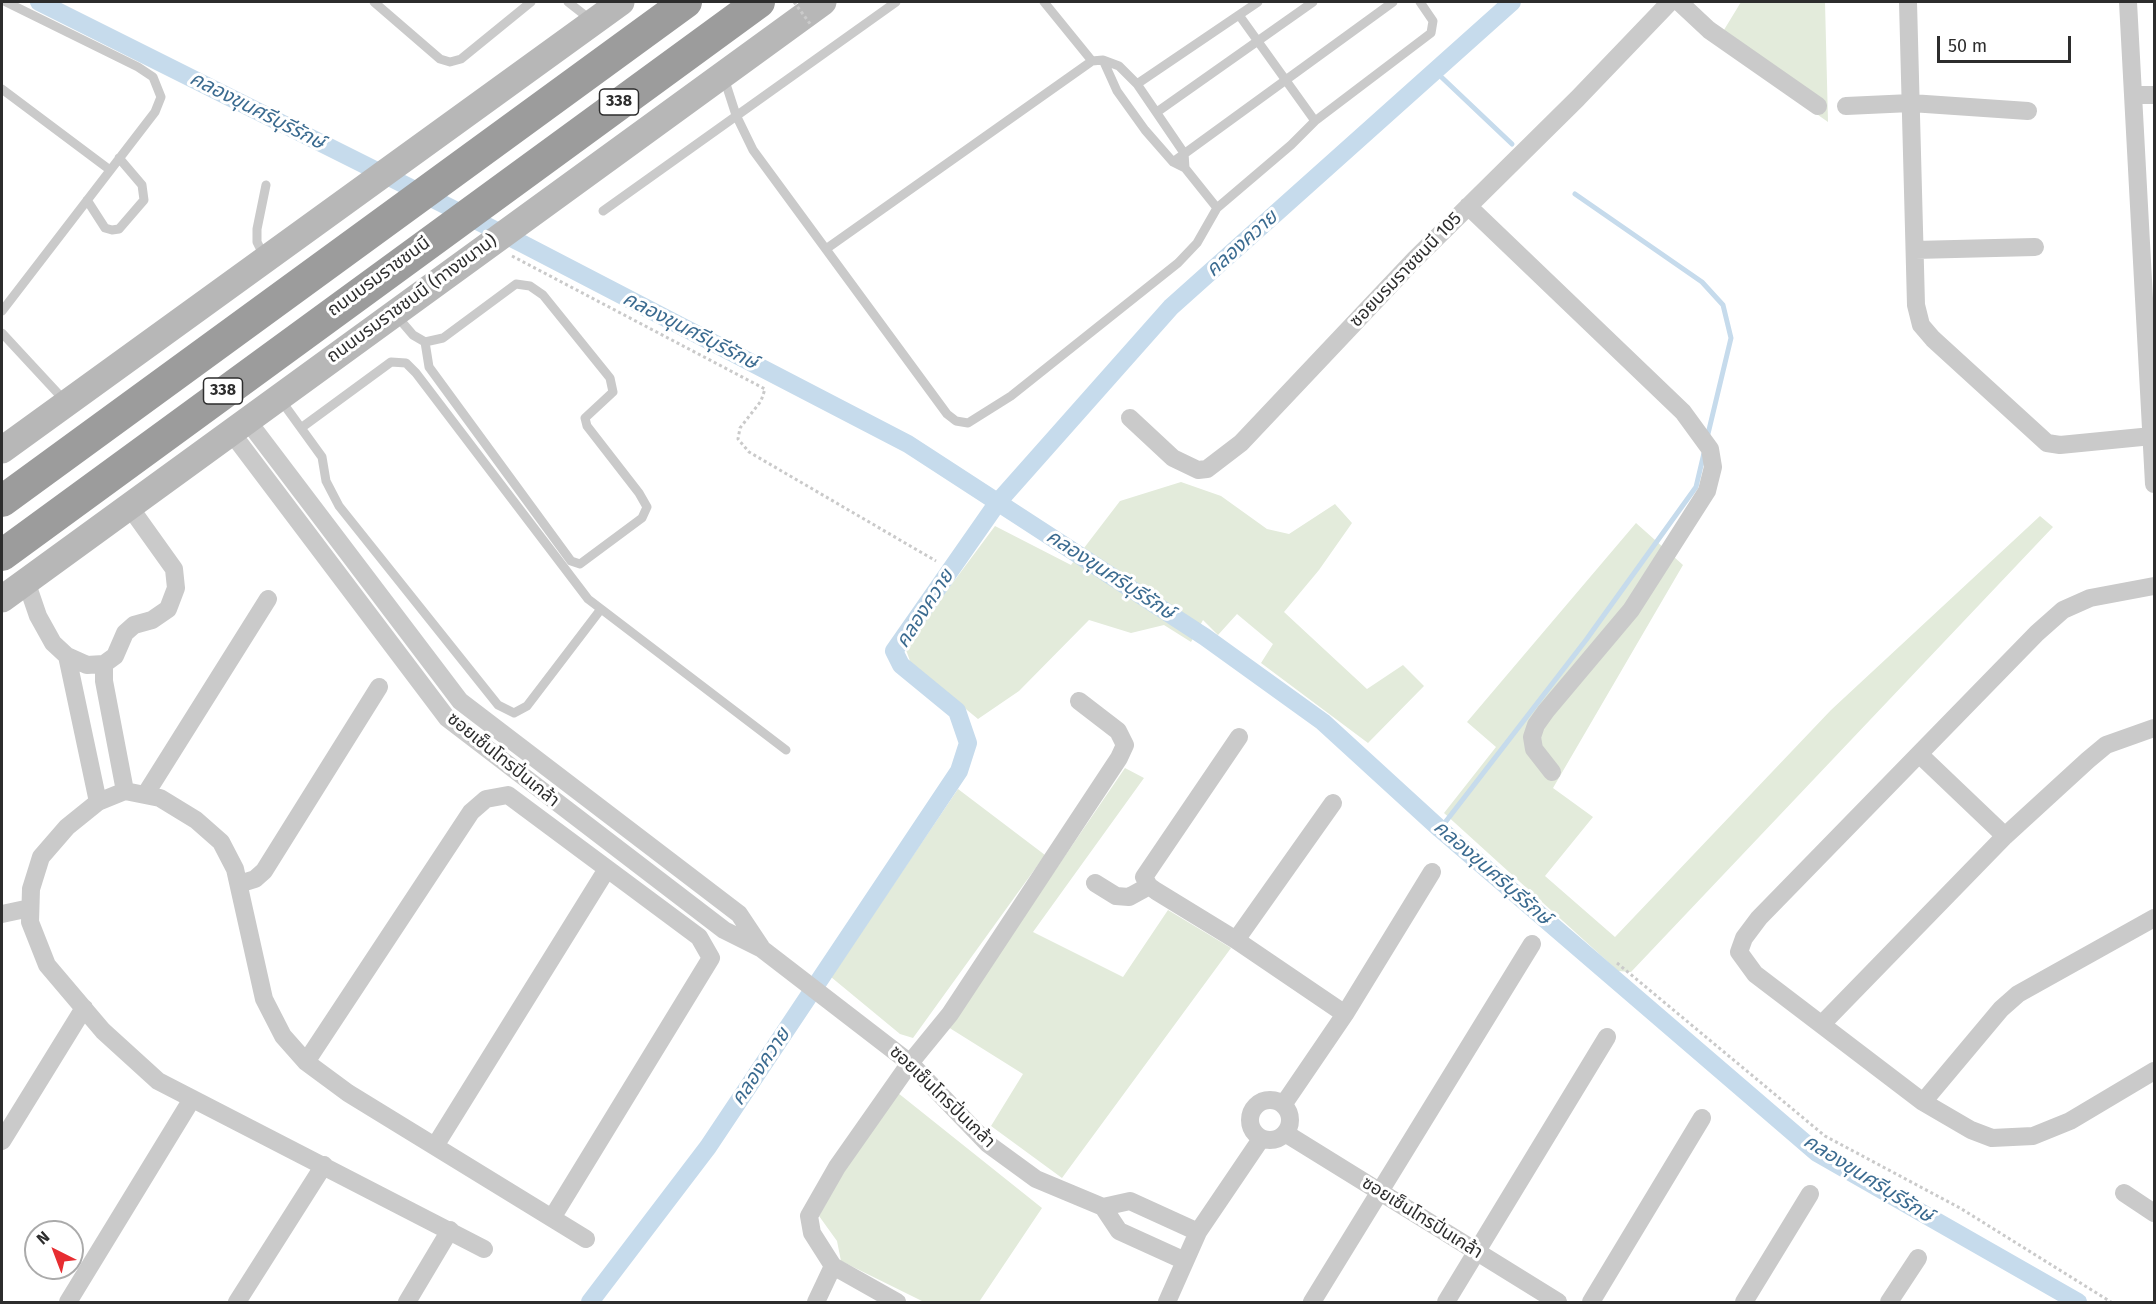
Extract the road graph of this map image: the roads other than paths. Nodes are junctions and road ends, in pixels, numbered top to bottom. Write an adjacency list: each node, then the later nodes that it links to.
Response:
1 (6, 2): 38 (lane)
2 (374, 2): 3 (lane)
3 (531, 2)
4 (567, 2): 20 (lane)
5 (621, 2): 20 (main road)
6 (686, 2): 64 (highway, 338)
7 (759, 2): 66 (highway, ถนนบรมราชชนนี / 338)
8 (896, 2): 35 (lane)
9 (1044, 2): 23 (lane)
10 (1258, 2): 19 (lane)
11 (1313, 2): 21 (lane)
12 (1393, 2): 25 (lane)
13 (1420, 2): 36 (lane)
14 (1670, 2): 44 (street, ซอยบรมราชชนนี 105)
15 (1679, 2): 31 (street)
16 (1908, 2): 30 (street)
17 (2128, 2): 28 (street)
18 (817, 13): 24 (main road, ถนนบรมราชชนนี (ทางขนาน) / 338)
19 (1239, 15): 21 (lane); 26 (lane)
20 (593, 22): 51 (main road)
21 (1258, 41): 25 (lane); 34 (lane)
22 (1103, 60): 23 (lane); 26 (lane); 39 (lane)
23 (1092, 61): 49 (lane)
24 (722, 74): 35 (lane); 53 (main road, ถนนบรมราชชนนี (ทางขนาน) / 338)
25 (1285, 79): 36 (lane); 37 (lane)
26 (1137, 84): 34 (lane)
27 (3, 92): 41 (lane)
28 (2133, 95): 29 (street); 47 (street)
29 (2154, 95)
30 (1911, 103): 32 (street); 33 (street); 50 (street)
31 (1818, 105)
32 (1846, 106)
33 (2028, 111)
34 (1157, 112): 37 (lane)
35 (736, 115): 46 (lane); 49 (lane)
36 (1315, 121): 45 (lane)
37 (1184, 153): 39 (lane); 40 (lane)
38 (119, 158): 41 (lane); 43 (lane)
39 (1173, 162): 40 (lane)
40 (1185, 168): 45 (lane)
41 (110, 170): 43 (lane)
42 (266, 185): 51 (lane)
43 (87, 200): 52 (lane)
44 (1468, 206): 58 (street, ซอยบรมราชชนนี 105); 80 (street)
45 (1216, 208): 49 (lane)
46 (603, 211)
47 (2147, 225): 61 (street)
48 (2035, 247): 50 (street)
49 (826, 249)
50 (1915, 250): 61 (street)
51 (265, 258): 57 (main road)
52 (2, 311)
53 (394, 312): 55 (lane); 56 (main road, ถนนบรมราชชนนี (ทางขนาน) / 338)
54 (2, 333): 57 (lane)
55 (424, 342): 55 (lane)
56 (278, 397): 59 (main road, ถนนบรมราชชนนี (ทางขนาน) / 338); 60 (lane)
57 (66, 403): 62 (main road)
58 (1130, 418)
59 (239, 426): 65 (main road, ถนนบรมราชชนนี (ทางขนาน) / 338); 101 (street, ซอยเซ็นโทรปิ่นเกล้า)
60 (302, 428): 71 (lane); 71 (lane)
61 (2152, 436): 63 (street)
62 (6, 440)
63 (2154, 484)
64 (2, 501)
65 (129, 506): 67 (main road, ถนนบรมราชชนนี (ทางขนาน) / 338); 73 (street)
66 (2, 555)
67 (26, 581): 69 (main road, ถนนบรมราชชนนี (ทางขนาน) / 338); 72 (street)
68 (2154, 586): 79 (street)
69 (2, 598)
70 (268, 599): 82 (street)
71 (601, 609): 78 (lane)
72 (67, 656): 73 (street); 83 (street)
73 (104, 664): 81 (street)
74 (379, 687): 89 (street)
75 (1079, 701): 101 (street)
76 (2154, 728): 85 (street)
77 (1239, 737): 90 (street)
78 (786, 750)
79 (1919, 754): 85 (street); 98 (street)
80 (1552, 772)
81 (125, 791): 82 (street); 83 (street)
82 (145, 795): 89 (street)
83 (98, 802): 91 (street)
84 (1333, 803): 94 (street)
85 (2005, 836): 98 (street)
86 (607, 869): 100 (street); 110 (street); 117 (street)
87 (1432, 872): 97 (street)
88 (1095, 883): 90 (street)
89 (239, 884): 100 (street)
90 (1149, 886): 94 (street)
91 (30, 908): 92 (street); 96 (street)
92 (2, 914)
93 (2154, 918): 104 (street)
94 (1236, 940): 97 (street)
95 (1532, 944): 112 (street)
96 (84, 1008): 103 (street); 109 (street)
97 (1345, 1014): 105 (street)
98 (1822, 1024): 104 (street)
99 (1607, 1037): 122 (street)
100 (306, 1062): 110 (street)
101 (910, 1063): 115 (street, ซอยเซ็นโทรปิ่นเกล้า); 125 (street)
102 (2154, 1071): 104 (street)
103 (192, 1099): 111 (street); 126 (street)
104 (1923, 1102)
105 (1283, 1105): 107 (street); 108 (street)
106 (1702, 1118): 135 (street)
107 (1285, 1133): 108 (street); 112 (street, ซอยเซ็นโทรปิ่นเกล้า)
108 (1261, 1139): 119 (street)
109 (2, 1141)
110 (435, 1146): 117 (street)
111 (324, 1165): 118 (street); 127 (street)
112 (1380, 1192): 122 (street, ซอยเซ็นโทรปิ่นเกล้า); 132 (street)
113 (2124, 1193): 116 (street)
114 (1810, 1194): 136 (street)
115 (1103, 1207): 119 (street); 124 (street)
116 (2154, 1213)
117 (552, 1218): 120 (street)
118 (450, 1230): 121 (street); 128 (street)
119 (1198, 1232): 124 (street)
120 (586, 1239)
121 (484, 1249)
122 (1477, 1252): 133 (street); 134 (street, ซอยเซ็นโทรปิ่นเกล้า)
123 (1918, 1258): 137 (street)
124 (1185, 1261): 131 (street)
125 (833, 1266): 129 (street); 130 (street)
126 (68, 1302)
127 (237, 1302)
128 (407, 1302)
129 (816, 1302)
130 (897, 1302)
131 (1167, 1302)
132 (1312, 1302)
133 (1446, 1302)
134 (1558, 1302)
135 (1591, 1302)
136 (1744, 1302)
137 (1889, 1302)

